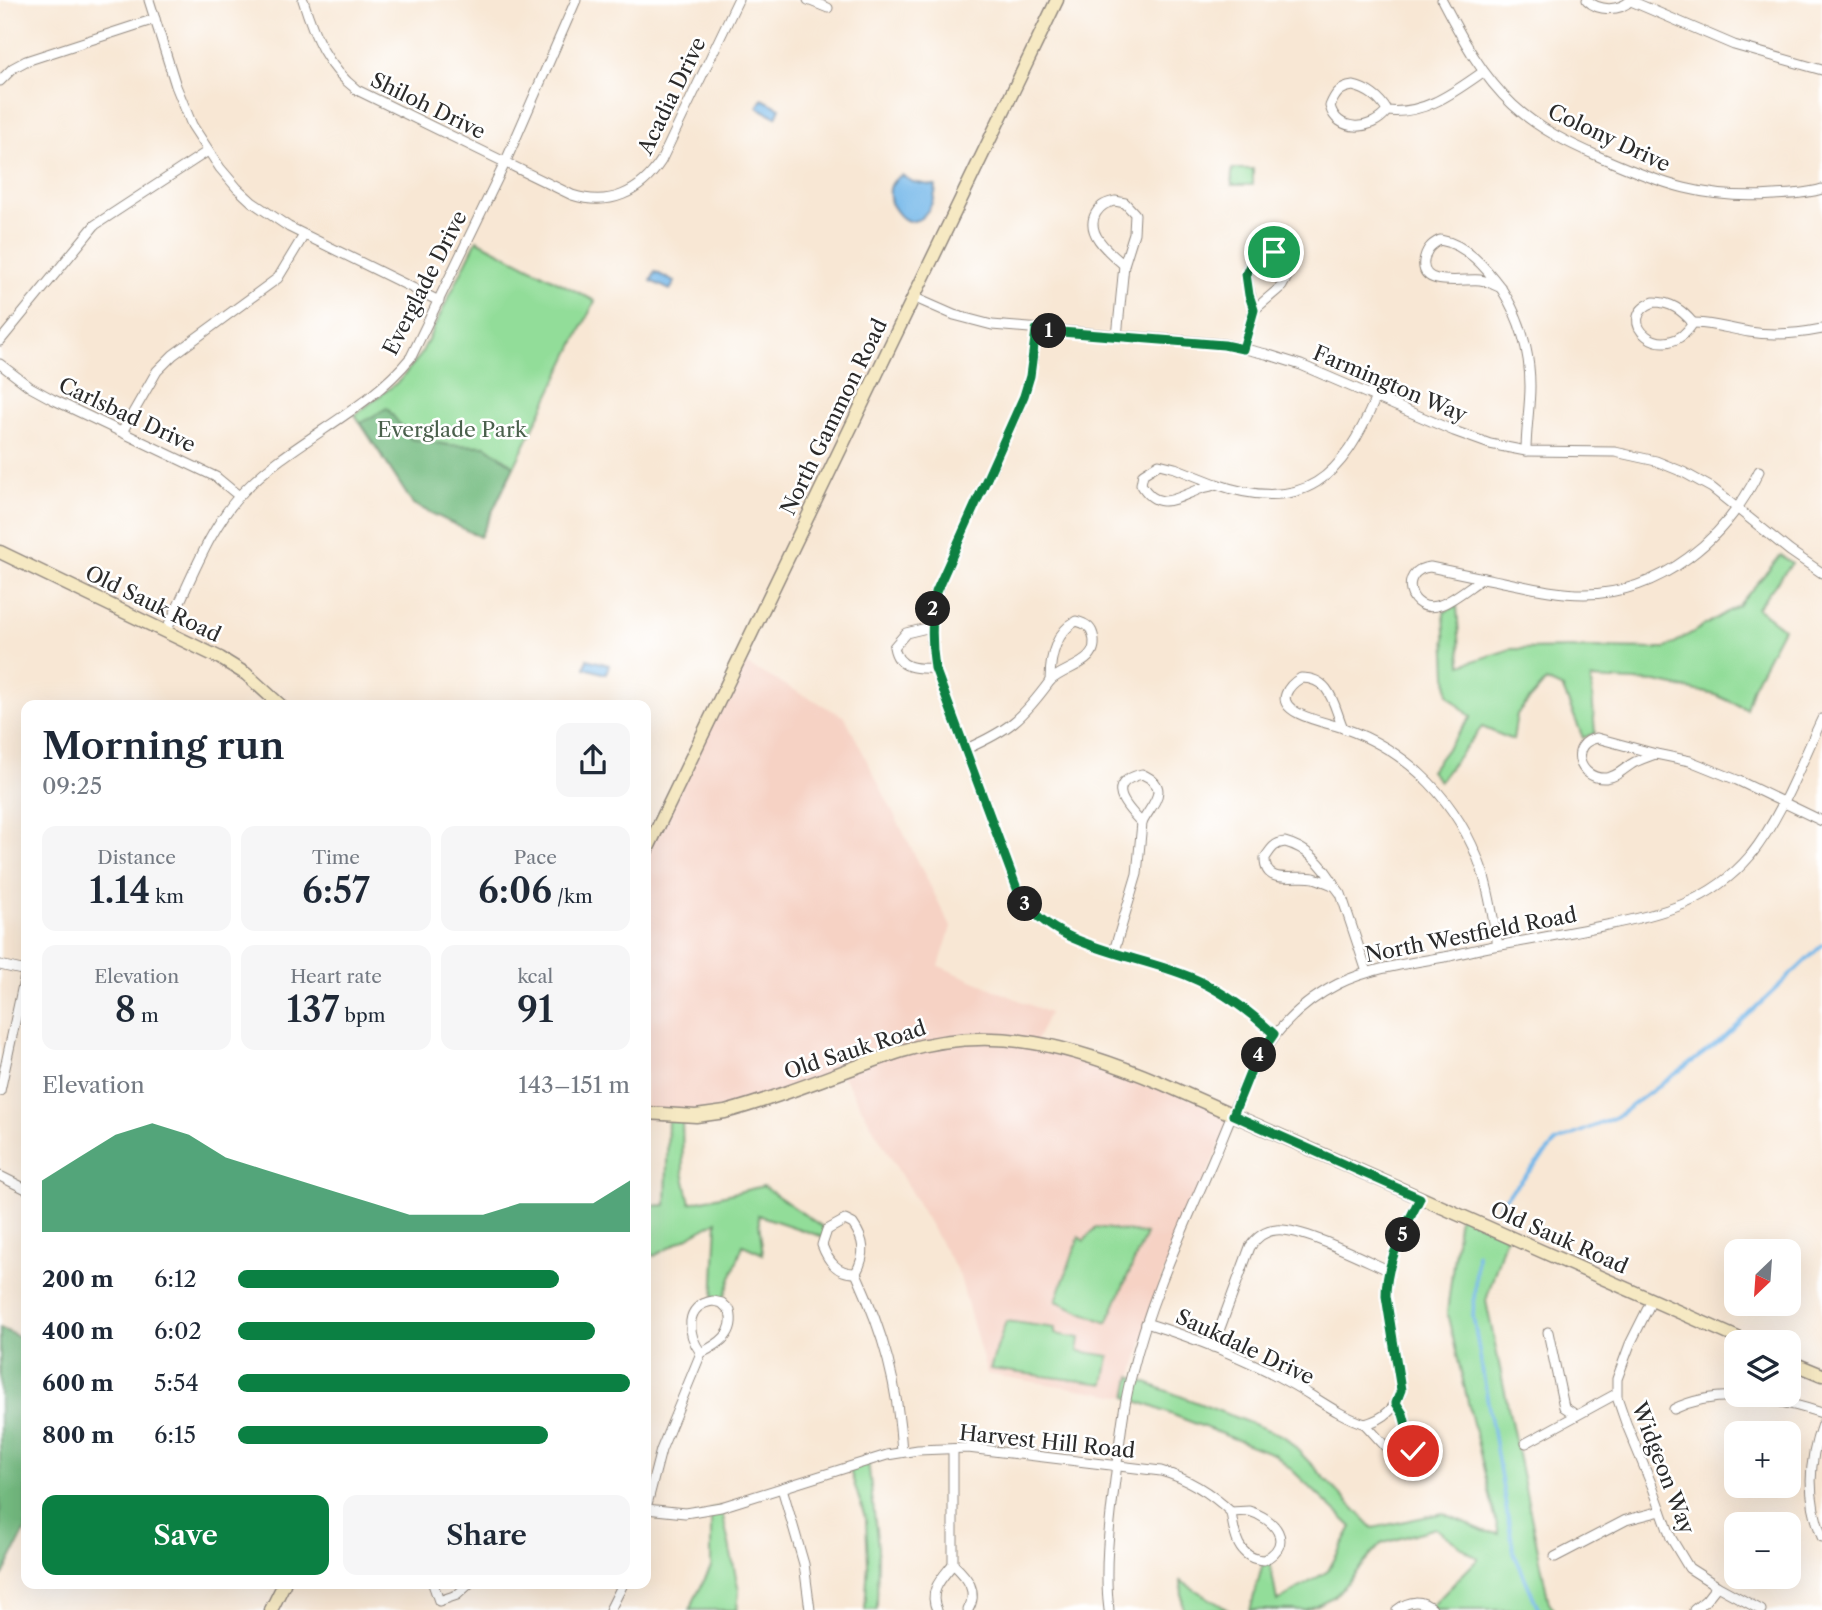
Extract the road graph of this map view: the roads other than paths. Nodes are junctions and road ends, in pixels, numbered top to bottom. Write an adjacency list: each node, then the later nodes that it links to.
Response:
1 (149, 0): 11 (street)
2 (303, 0): 17 (street, Shiloh Drive)
3 (576, 0): 17 (street, Everglade Drive)
4 (738, 0): 17 (street, Acadia Drive)
5 (808, 0): 10 (street)
6 (1056, 0): 22 (street, North Gammon Road)
7 (1442, 0): 13 (street, Colony Drive)
8 (1587, 0): 9 (street)
9 (1631, 1): 12 (street)
10 (828, 8)
11 (155, 19): 14 (street); 16 (street)
12 (1822, 70)
13 (1483, 72): 15 (street); 18 (street, Colony Drive)
14 (0, 81)
15 (1387, 111): 15 (street)
16 (208, 151): 19 (street); 29 (street)
17 (505, 163): 23 (street, Everglade Drive)
18 (1822, 189)
19 (304, 235): 23 (street); 33 (street)
20 (1124, 265): 20 (street); 28 (street)
21 (1501, 288): 21 (street); 34 (street)
22 (913, 297): 27 (street, Farmington Way); 54 (street, North Gammon Road)
23 (439, 300): 37 (street, Everglade Drive)
24 (1254, 310): 24 (street); 30 (street)
25 (1693, 323): 25 (street); 26 (street)
26 (1822, 329)
27 (1036, 330): 28 (street, Farmington Way); 42 (street)
28 (1117, 337): 30 (street, Farmington Way)
29 (0, 341)
30 (1243, 349): 32 (street, Farmington Way)
31 (0, 364): 33 (street, Carlsbad Drive)
32 (1376, 397): 34 (street, Farmington Way); 36 (street)
33 (122, 432): 37 (street, Carlsbad Drive)
34 (1526, 451): 38 (street, Farmington Way)
35 (1759, 471): 38 (street)
36 (1216, 484): 36 (street)
37 (239, 496): 43 (street, Everglade Drive)
38 (1737, 508): 40 (street, Farmington Way); 41 (street)
39 (0, 551): 43 (street, Old Sauk Road)
40 (1822, 573)
41 (1483, 578): 41 (street)
42 (931, 627): 44 (street); 44 (street)
43 (166, 631): 46 (street, Old Sauk Road)
44 (935, 668): 49 (street)
45 (1050, 681): 45 (street); 49 (street)
46 (275, 700)
47 (1822, 719): 51 (street, North Westfield Road)
48 (1343, 728): 48 (street); 56 (street)
49 (966, 749): 57 (street)
50 (1656, 754): 50 (street); 51 (street)
51 (1783, 802): 52 (street); 56 (street, North Westfield Road)
52 (1822, 821)
53 (1142, 822): 53 (street); 57 (street)
54 (651, 842)
55 (1335, 886): 55 (street); 60 (street)
56 (1498, 945): 60 (street, North Westfield Road)
57 (1114, 951): 62 (street)
58 (0, 965): 59 (street)
59 (21, 970)
60 (1367, 972): 62 (street, North Westfield Road)
61 (21, 994): 63 (street)
62 (1274, 1034): 65 (street, North Westfield Road)
63 (0, 1091)
64 (651, 1113): 65 (street, Old Sauk Road)
65 (1233, 1115): 68 (street, Old Sauk Road); 72 (street, North Westfield Road)
66 (0, 1176): 67 (street)
67 (21, 1186)
68 (1420, 1198): 69 (street); 71 (street, Old Sauk Road)
69 (1388, 1270): 75 (street); 80 (street)
70 (856, 1273): 70 (street); 88 (street)
71 (1652, 1300): 74 (street, Old Sauk Road); 79 (street, Widgeon Way)
72 (1146, 1323): 75 (street, Saukdale Drive); 89 (street, North Westfield Road)
73 (1548, 1332): 83 (street)
74 (1724, 1332)
75 (1213, 1347): 84 (street, Saukdale Drive)
76 (701, 1353): 76 (street); 91 (street)
77 (1801, 1367): 78 (street)
78 (1822, 1376)
79 (1616, 1394): 83 (street); 93 (street, Widgeon Way)
80 (1396, 1403): 84 (street); 84 (street)
81 (1674, 1409): 82 (street)
82 (1822, 1413)
83 (1576, 1415): 86 (street)
84 (1366, 1424)
85 (1822, 1424): 95 (street)
86 (1526, 1443)
87 (953, 1449): 88 (street, Harvest Hill Road); 89 (street, Harvest Hill Road); 97 (street)
88 (902, 1452): 90 (street, Harvest Hill Road)
89 (1117, 1468): 94 (street, Harvest Hill Road); 108 (street, North Westfield Road)
90 (782, 1488): 92 (street, Harvest Hill Road); 105 (street)
91 (651, 1489)
92 (651, 1509)
93 (1661, 1511): 96 (street); 98 (street, Widgeon Way)
94 (1231, 1513): 94 (street)
95 (1822, 1537)
96 (1555, 1557)
97 (953, 1564): 106 (street); 107 (street)
98 (1717, 1586): 111 (street); 112 (street, Widgeon Way)
99 (282, 1589): 103 (street)
100 (463, 1589): 102 (street)
101 (620, 1589): 104 (street)
102 (437, 1606)
103 (275, 1609)
104 (610, 1610)
105 (810, 1610)
106 (937, 1610)
107 (968, 1610)
108 (1109, 1610)
109 (1397, 1610): 110 (street)
110 (1433, 1610)
111 (1694, 1610)
112 (1761, 1610)

